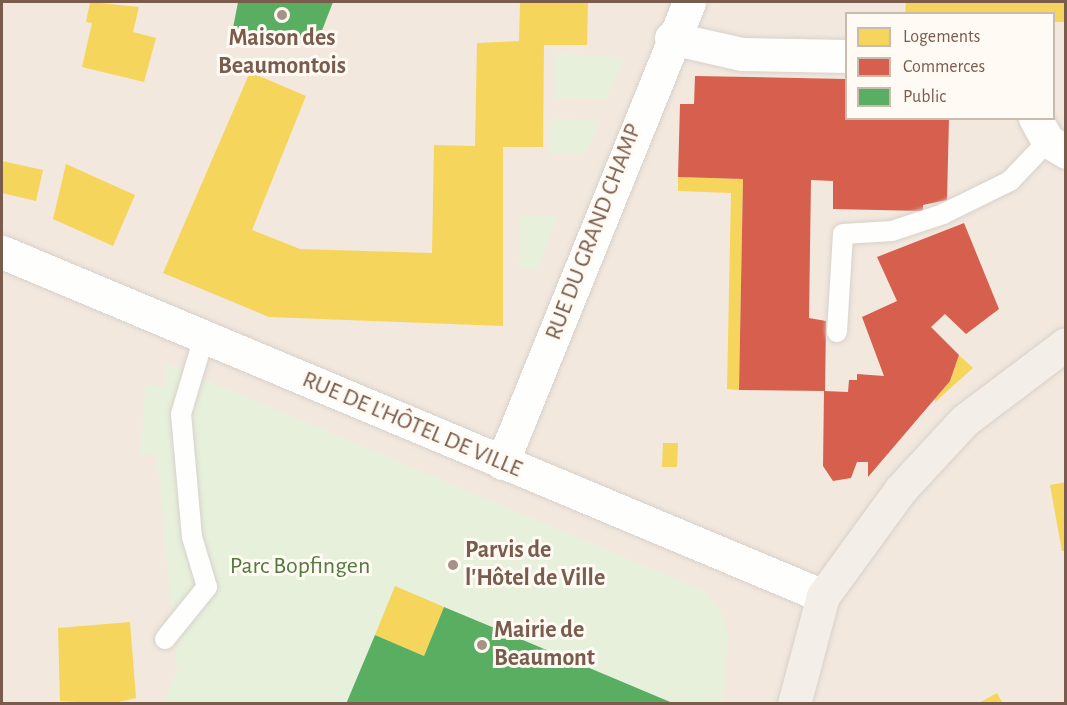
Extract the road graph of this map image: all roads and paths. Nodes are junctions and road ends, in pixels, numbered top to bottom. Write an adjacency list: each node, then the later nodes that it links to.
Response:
1 (689, 2): 2 (main road, RUE DU GRAND CHAMP)
2 (671, 38): 3 (main road); 9 (main road, RUE DU GRAND CHAMP)
3 (845, 56)
4 (1049, 137): 6 (lane)
5 (2, 252): 7 (main road, RUE DE L'HÔTEL DE VILLE)
6 (837, 332)
7 (204, 337): 9 (main road, RUE DE L'HÔTEL DE VILLE); 11 (lane)
8 (1065, 344): 10 (main road)
9 (502, 463): 10 (main road, RUE DE L'HÔTEL DE VILLE)
10 (823, 596): 12 (main road)
11 (165, 639)
12 (794, 704)

